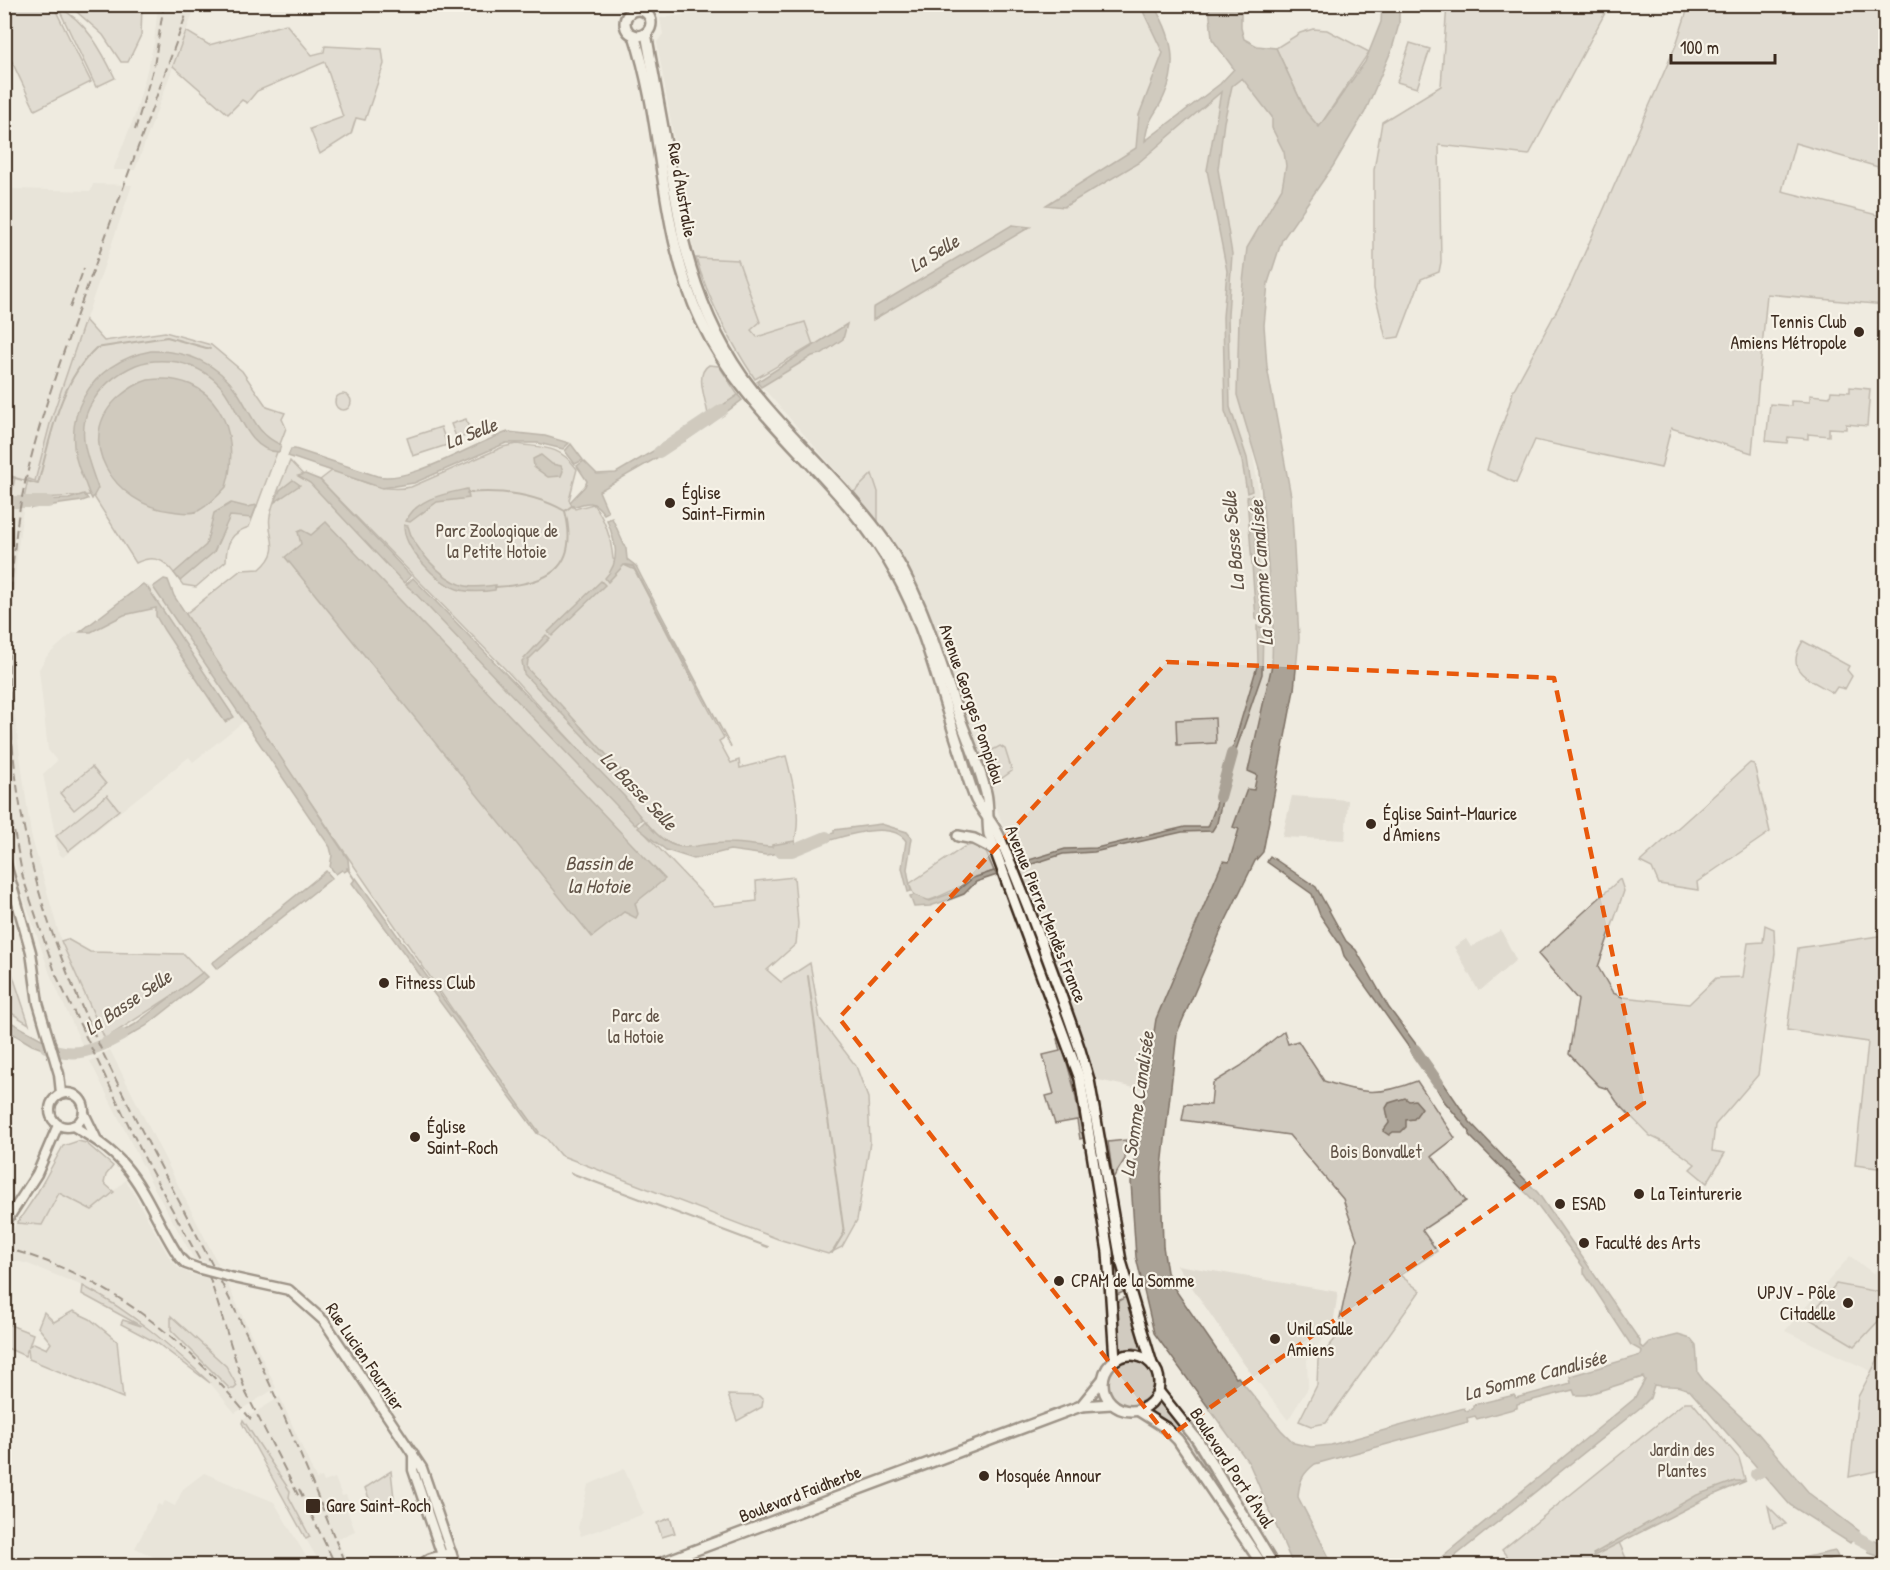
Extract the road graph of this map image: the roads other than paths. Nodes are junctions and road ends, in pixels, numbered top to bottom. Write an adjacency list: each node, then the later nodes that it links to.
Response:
1 (632, 8): 2 (main road); 4 (main road)
2 (643, 8): 3 (main road)
3 (646, 33): 4 (main road); 5 (main road, Rue d'Australie)
4 (634, 35): 5 (main road, Rue d'Australie)
5 (716, 342): 6 (main road, Avenue Georges Pompidou)
6 (987, 815): 8 (main road, Avenue Pierre Mendès France); 17 (main road, Avenue Pierre Mendès France)
7 (958, 836): 8 (main road)
8 (994, 850): 16 (main road, Avenue Pierre Mendès France)
9 (4, 857): 10 (main road)
10 (61, 1093): 11 (main road); 12 (main road)
11 (84, 1113): 13 (main road); 14 (main road, Rue Lucien Fournier)
12 (58, 1125): 13 (main road); 15 (main road)
13 (73, 1126): 14 (main road, Rue Lucien Fournier)
14 (98, 1142): 23 (main road, Rue Lucien Fournier, bridge)
15 (4, 1225)
16 (1115, 1360): 17 (main road); 18 (main road)
17 (1152, 1364): 19 (main road)
18 (1103, 1379): 20 (main road); 21 (main road)
19 (1159, 1392): 22 (main road); 29 (main road, Boulevard Port d'Aval)
20 (1112, 1404): 21 (main road); 22 (main road)
21 (1081, 1406): 27 (main road, Boulevard Faidherbe)
22 (1139, 1411): 28 (main road, Boulevard Port d'Aval)
23 (446, 1554): 24 (main road); 25 (main road); 26 (main road)
24 (420, 1566)
25 (445, 1566)
26 (455, 1566)
27 (653, 1566)
28 (1263, 1566)
29 (1274, 1566)

